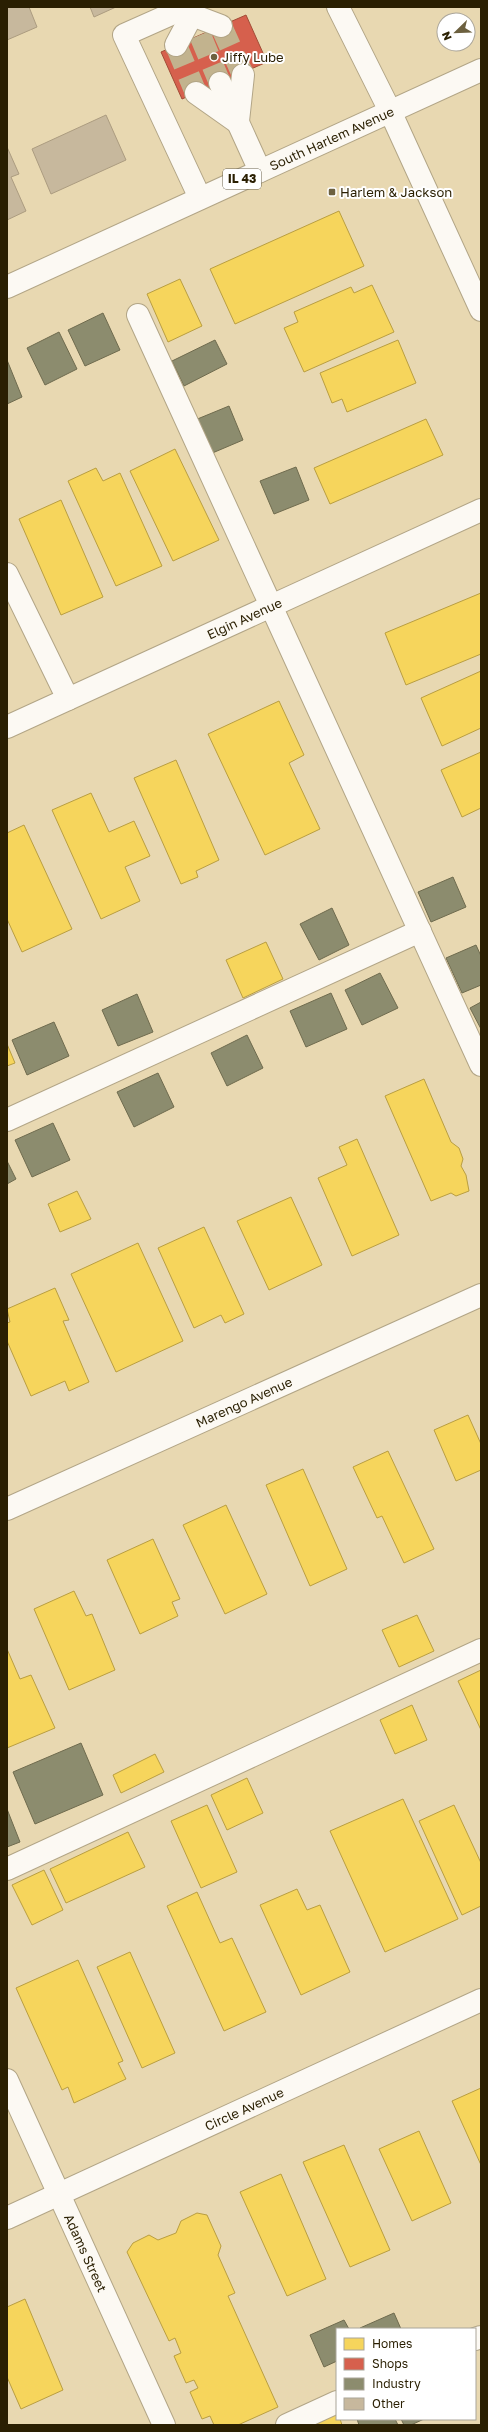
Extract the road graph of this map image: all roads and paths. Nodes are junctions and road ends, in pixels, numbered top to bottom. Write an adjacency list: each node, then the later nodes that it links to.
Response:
1 (338, 7): 10 (street)
2 (189, 10): 3 (street); 4 (street); 5 (street); 13 (street)
3 (221, 26)
4 (200, 35)
5 (176, 45)
6 (481, 70): 10 (street, South Harlem Avenue / IL 43)
7 (243, 75): 11 (street)
8 (220, 82): 11 (street)
9 (196, 93): 11 (street)
10 (390, 111): 12 (street, South Harlem Avenue / IL 43); 14 (street)
11 (238, 122): 12 (street)
12 (260, 171): 13 (street, South Harlem Avenue / IL 43)
13 (200, 198): 15 (street, South Harlem Avenue / IL 43)
14 (476, 283): 16 (street)
15 (7, 287)
16 (481, 310)
17 (138, 314): 20 (street)
18 (481, 510): 20 (street, Elgin Avenue)
19 (7, 574): 21 (street)
20 (271, 606): 21 (street, Elgin Avenue); 23 (street)
21 (68, 699): 22 (street, Elgin Avenue)
22 (7, 727)
23 (420, 931): 24 (street); 25 (street)
24 (481, 1065)
25 (7, 1120)
26 (481, 1295): 27 (street, Marengo Avenue)
27 (7, 1509)
28 (481, 1650): 29 (street)
29 (7, 1868)
30 (481, 2000): 32 (street, Circle Avenue)
31 (7, 2080): 32 (street, Adams Street)
32 (60, 2194): 33 (street, Circle Avenue); 35 (street, Adams Street)
33 (7, 2218)
34 (336, 2402): 36 (street)
35 (164, 2425)
36 (287, 2425)

